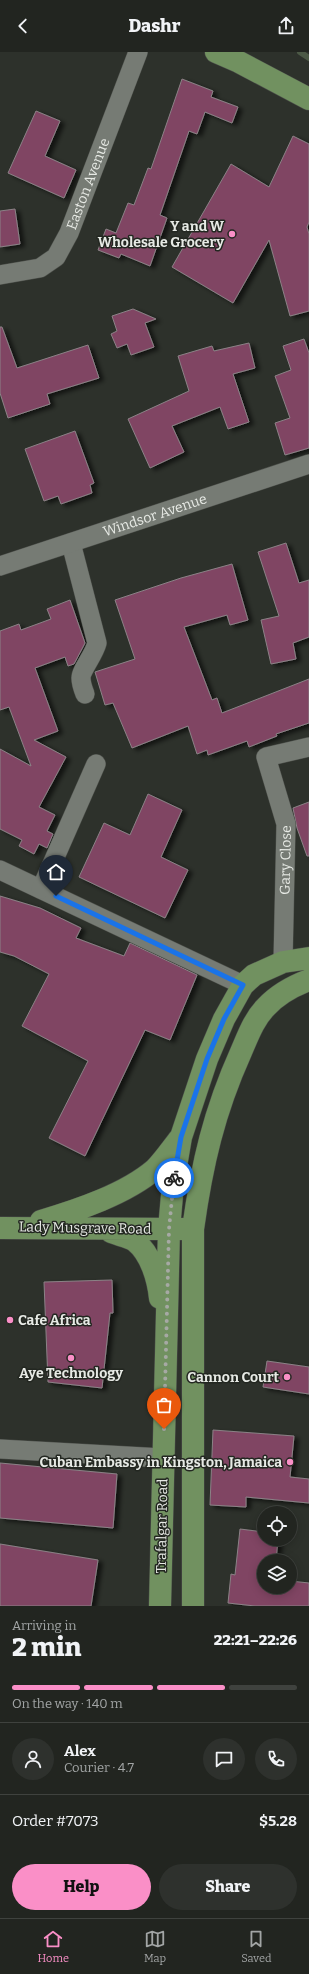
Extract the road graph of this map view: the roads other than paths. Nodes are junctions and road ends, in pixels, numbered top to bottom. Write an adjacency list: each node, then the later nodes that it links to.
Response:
1 (138, 52): 4 (street, Easton Avenue)
2 (216, 52): 3 (main road)
3 (309, 99)
4 (0, 275)
5 (309, 464): 6 (street, Windsor Avenue)
6 (71, 542): 7 (street, Windsor Avenue); 8 (street)
7 (0, 566)
8 (85, 694)
9 (309, 747): 14 (street, Gary Close)
10 (96, 764): 12 (street)
11 (0, 870): 12 (street)
12 (41, 889): 16 (street)
13 (309, 958): 14 (main road, Lady Musgrave Road)
14 (283, 962): 16 (main road, Lady Musgrave Road)
15 (309, 980): 21 (main road)
16 (243, 985): 17 (main road, Lady Musgrave Road)
17 (181, 1137): 18 (main road); 20 (main road, Lady Musgrave Road)
18 (11, 1228): 19 (main road, Lady Musgrave Road)
19 (100, 1228): 20 (main road, Lady Musgrave Road); 22 (main road)
20 (169, 1229): 21 (main road, Lady Musgrave Road); 22 (main road, Trafalgar Road)
21 (193, 1229): 26 (main road)
22 (166, 1339): 24 (main road, Trafalgar Road)
23 (0, 1449): 24 (street)
24 (163, 1458): 25 (main road, Trafalgar Road)
25 (160, 1606)
26 (193, 1606)

